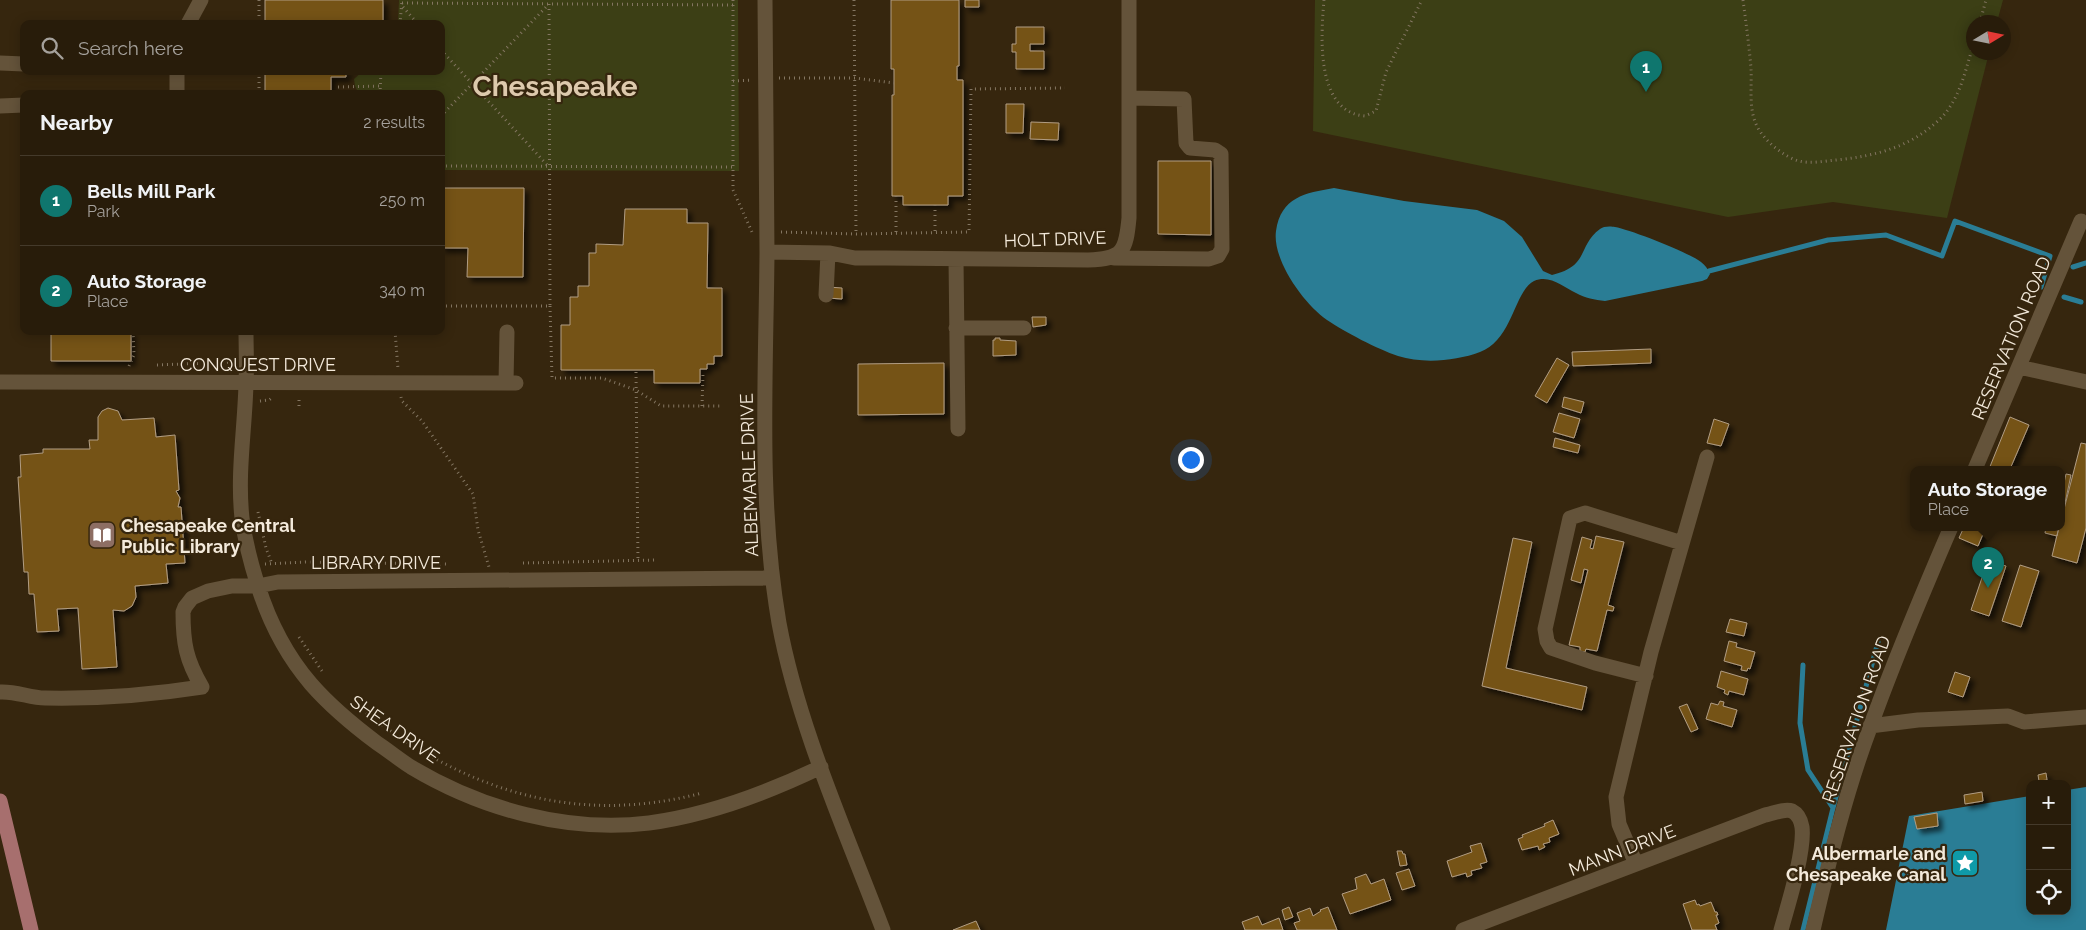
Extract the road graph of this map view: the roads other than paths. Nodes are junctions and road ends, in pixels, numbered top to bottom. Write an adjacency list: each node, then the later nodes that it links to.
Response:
1 (201, 0): 4 (street)
2 (765, 0): 13 (street, ALBEMARLE DRIVE)
3 (1129, 0): 9 (street, HOLT DRIVE)
4 (190, 20)
5 (0, 63): 6 (street)
6 (20, 64)
7 (177, 75): 8 (street)
8 (177, 90)
9 (1130, 98): 15 (street, HOLT DRIVE); 15 (street)
10 (0, 106): 11 (street)
11 (20, 106)
12 (2081, 221): 22 (street, RESERVATION ROAD)
13 (767, 252): 14 (street, HOLT DRIVE); 31 (street, ALBEMARLE DRIVE)
14 (828, 253): 16 (street, HOLT DRIVE); 17 (street)
15 (1114, 258): 16 (street, HOLT DRIVE)
16 (956, 259): 18 (street)
17 (826, 296)
18 (956, 328): 19 (street); 26 (street)
19 (1024, 328)
20 (507, 332): 25 (street, CONQUEST DRIVE)
21 (246, 335): 25 (street, SHEA DRIVE)
22 (2018, 367): 24 (street); 28 (street, RESERVATION ROAD)
23 (0, 382): 25 (street, CONQUEST DRIVE)
24 (2086, 382)
25 (246, 383): 32 (street, SHEA DRIVE)
26 (958, 430)
27 (1707, 457): 30 (street)
28 (1976, 466)
29 (1949, 531): 36 (street, RESERVATION ROAD)
30 (1682, 543): 33 (street); 33 (street)
31 (772, 578): 32 (street, LIBRARY DRIVE); 37 (street, ALBEMARLE DRIVE)
32 (258, 586): 34 (street, LIBRARY DRIVE); 37 (street, SHEA DRIVE)
33 (1646, 676): 39 (street)
34 (0, 692)
35 (2086, 717): 36 (street)
36 (1870, 726): 44 (street, RESERVATION ROAD)
37 (821, 767): 41 (street, ALBEMARLE DRIVE)
38 (0, 801): 40 (main road)
39 (1636, 864): 42 (street, MANN DRIVE); 43 (street, MANN DRIVE)
40 (31, 930)
41 (883, 930)
42 (1463, 930)
43 (1781, 930)
44 (1813, 930)

